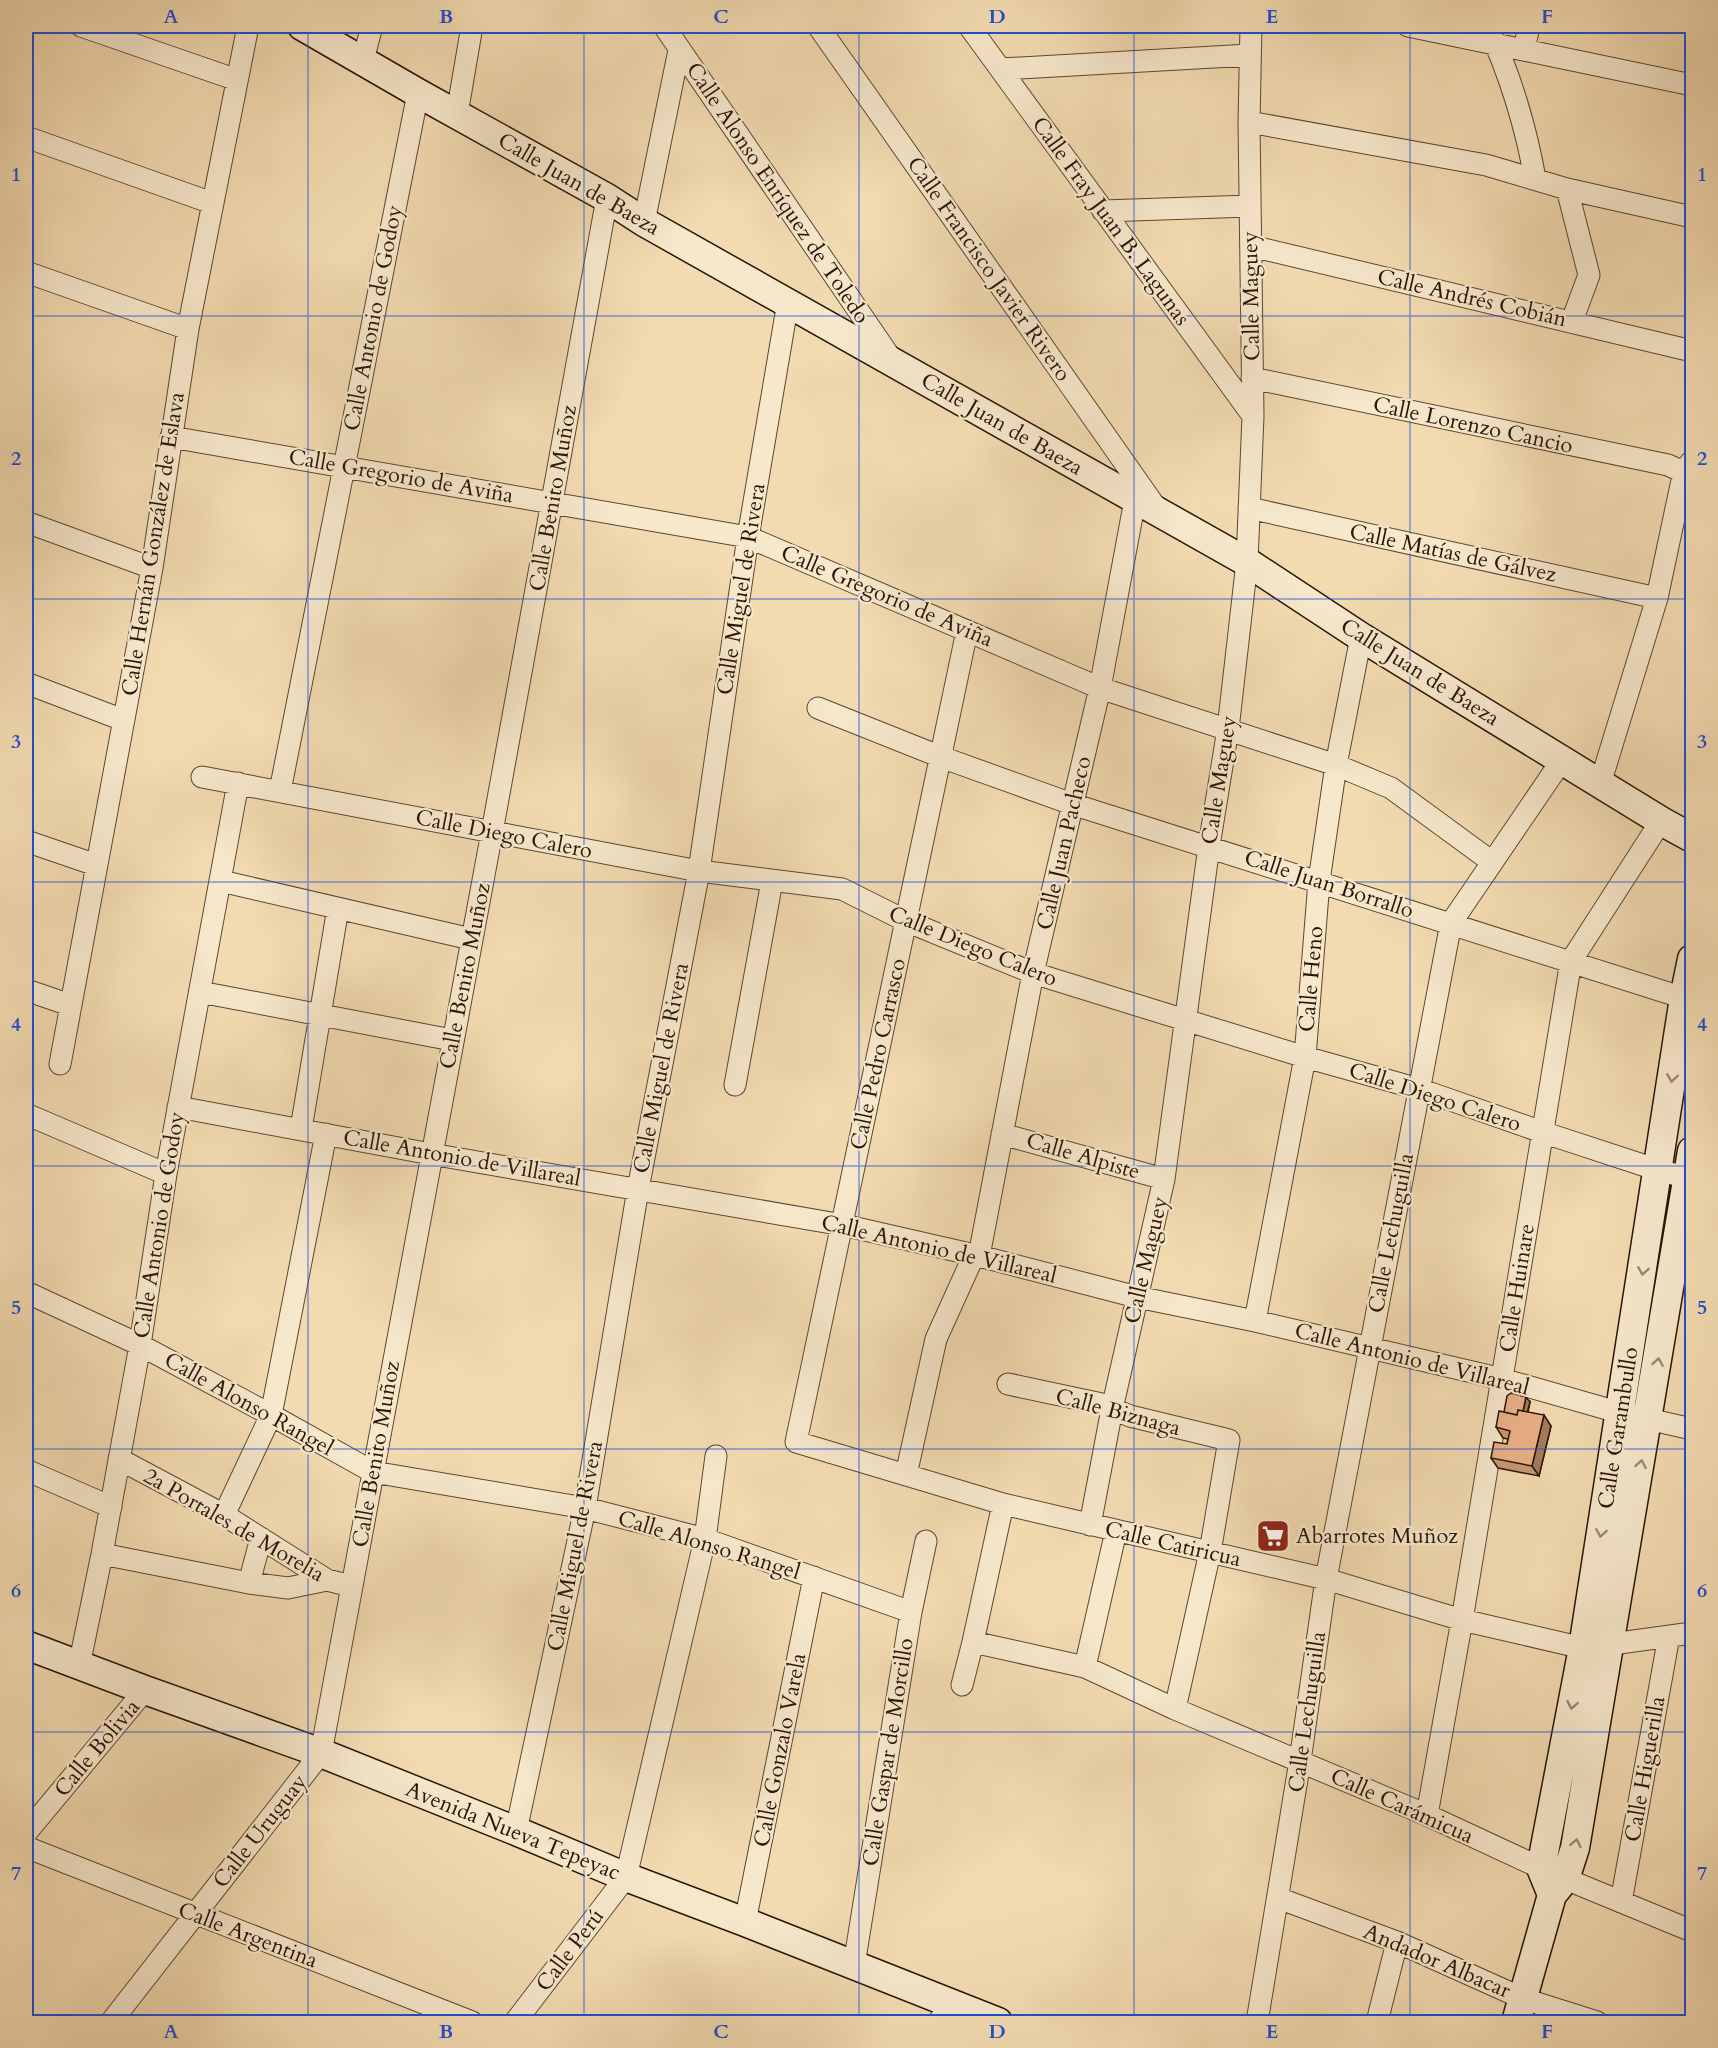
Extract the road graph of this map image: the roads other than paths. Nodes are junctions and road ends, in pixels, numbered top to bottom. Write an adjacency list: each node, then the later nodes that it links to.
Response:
1 (81, 26): 18 (street)
2 (248, 26): 18 (street, Calle Hernán González de Eslava)
3 (302, 26): 16 (street, Calle Juan de Baeza)
4 (372, 26): 16 (street)
5 (472, 26): 21 (street)
6 (664, 26): 13 (street, Calle Alonso Enríquez de Toledo)
7 (818, 26): 45 (street, Calle Francisco Javier Rivero)
8 (969, 26): 17 (street, Calle Fray Juan B. Lagunas)
9 (1251, 26): 15 (street, Calle Maguey)
10 (1408, 26): 12 (street)
11 (1529, 26): 14 (street)
12 (1492, 34): 14 (street); 24 (street)
13 (680, 50): 31 (street); 38 (street, Calle Alonso Enríquez de Toledo)
14 (1524, 50): 19 (street)
15 (1249, 55): 17 (street); 22 (street, Calle Maguey)
16 (363, 60): 20 (street, Calle Juan de Baeza)
17 (1001, 69): 29 (street, Calle Fray Juan B. Lagunas)
18 (237, 80): 27 (street, Calle Hernán González de Eslava)
19 (1692, 85)
20 (418, 93): 21 (street, Calle Juan de Baeza); 42 (street, Calle Antonio de Godoy)
21 (456, 114): 26 (street, Calle Juan de Baeza)
22 (1249, 122): 24 (street); 28 (street, Calle Maguey)
23 (26, 137): 27 (street)
24 (1535, 179): 25 (street)
25 (1567, 189): 30 (street); 35 (street)
26 (607, 198): 31 (street, Calle Juan de Baeza); 44 (street, Calle Benito Muñoz)
27 (212, 203): 36 (street, Calle Hernán González de Eslava)
28 (1250, 206): 29 (street); 32 (street, Calle Maguey)
29 (1103, 211): 40 (street, Calle Fray Juan B. Lagunas)
30 (1692, 217)
31 (644, 222): 34 (street, Calle Juan de Baeza)
32 (1251, 246): 35 (street, Calle Andrés Cobián); 39 (street, Calle Maguey)
33 (26, 272): 36 (street)
34 (788, 302): 38 (street, Calle Juan de Baeza); 48 (street, Calle Miguel de Rivera)
35 (1572, 321): 37 (street, Calle Andrés Cobián)
36 (188, 329): 41 (street, Calle Hernán González de Eslava)
37 (1692, 351)
38 (892, 361): 45 (street, Calle Juan de Baeza)
39 (1252, 378): 40 (street, Calle Maguey); 43 (street, Calle Lorenzo Cancio)
40 (1253, 416): 46 (street, Calle Maguey)
41 (171, 437): 42 (street, Calle Gregorio de Aviña); 50 (street, Calle Hernán González de Eslava)
42 (343, 465): 44 (street, Calle Gregorio de Aviña); 65 (street, Calle Antonio de Godoy)
43 (1690, 469): 51 (street)
44 (552, 502): 48 (street, Calle Gregorio de Aviña); 68 (street, Calle Benito Muñoz)
45 (1147, 506): 49 (street, Calle Juan de Baeza); 55 (street, Calle Juan Pacheco)
46 (1248, 508): 49 (street, Calle Maguey); 51 (street, Calle Matías de Gálvez)
47 (26, 522): 50 (street)
48 (748, 537): 52 (street, Calle Gregorio de Aviña); 74 (street, Calle Miguel de Rivera)
49 (1247, 562): 53 (street, Calle Juan de Baeza); 58 (street, Calle Maguey)
50 (152, 568): 57 (street, Calle Hernán González de Eslava)
51 (1657, 598): 64 (street)
52 (967, 631): 55 (street, Calle Gregorio de Aviña); 59 (street, Calle Pedro Carrasco)
53 (1361, 637): 60 (street, Calle Juan de Baeza); 61 (street, Calle Heno)
54 (26, 683): 57 (street)
55 (1100, 688): 58 (street, Calle Gregorio de Aviña); 66 (street, Calle Juan Pacheco)
56 (818, 708): 59 (street, Calle Juan Borrallo)
57 (123, 720): 73 (street, Calle Hernán González de Eslava)
58 (1228, 729): 61 (street, Calle Gregorio de Aviña); 71 (street, Calle Maguey)
59 (941, 757): 66 (street, Calle Juan Borrallo); 79 (street, Calle Pedro Carrasco)
60 (1562, 760): 64 (street, Calle Juan de Baeza); 72 (street, Calle Lechuguilla)
61 (1336, 765): 72 (street, Calle Gregorio de Aviña); 77 (street, Calle Heno)
62 (202, 777): 63 (street, Calle Diego Calero)
63 (238, 783): 65 (street, Calle Diego Calero); 75 (street, Calle Antonio de Godoy)
64 (1600, 783): 67 (street, Calle Juan de Baeza)
65 (280, 791): 68 (street, Calle Diego Calero)
66 (1072, 804): 71 (street, Calle Juan Borrallo); 84 (street, Calle Juan Pacheco)
67 (1661, 821): 69 (street, Calle Juan de Baeza); 83 (street, Calle Huinare)
68 (492, 832): 74 (street, Calle Diego Calero); 81 (street, Calle Benito Muñoz)
69 (1692, 838)
70 (26, 841): 73 (street)
71 (1209, 846): 77 (street, Calle Juan Borrallo); 90 (street, Calle Maguey)
72 (1492, 862): 80 (street, Calle Lechuguilla)
73 (96, 865): 88 (street, Calle Hernán González de Eslava)
74 (699, 871): 76 (street, Calle Diego Calero); 107 (street, Calle Miguel de Rivera)
75 (221, 881): 78 (street); 86 (street, Calle Antonio de Godoy)
76 (772, 881): 79 (street, Calle Diego Calero); 94 (street)
77 (1319, 881): 80 (street, Calle Juan Borrallo); 92 (street, Calle Heno)
78 (338, 908): 81 (street); 89 (street)
79 (906, 921): 84 (street, Calle Diego Calero); 108 (street, Calle Pedro Carrasco)
80 (1451, 923): 83 (street, Calle Juan Borrallo); 95 (street, Calle Lechuguilla)
81 (471, 939): 91 (street, Calle Benito Muñoz)
82 (1692, 959): 87 (street, Calle Garambullo)
83 (1571, 961): 87 (street, Calle Juan Borrallo); 99 (street, Calle Huinare)
84 (1033, 973): 90 (street, Calle Diego Calero); 101 (street, Calle Juan Pacheco)
85 (26, 990): 88 (street)
86 (200, 992): 89 (street); 96 (street, Calle Antonio de Godoy)
87 (1684, 998): 104 (street, Calle Garambullo, one-way to 104)
88 (70, 1005): 93 (street, Calle Hernán González de Eslava)
89 (320, 1015): 91 (street); 98 (street)
90 (1185, 1018): 92 (street, Calle Diego Calero); 106 (street, Calle Maguey)
91 (452, 1040): 102 (street, Calle Benito Muñoz)
92 (1305, 1057): 95 (street, Calle Diego Calero); 112 (street, Calle Heno)
93 (60, 1064)
94 (735, 1084)
95 (1419, 1089): 99 (street, Calle Diego Calero); 114 (street, Calle Lechuguilla)
96 (178, 1107): 98 (street, Calle Antonio de Villareal); 105 (street, Calle Antonio de Godoy)
97 (26, 1114): 105 (street)
98 (301, 1129): 100 (street, Calle Antonio de Villareal)
99 (1542, 1132): 104 (street, Calle Diego Calero); 115 (street, Calle Huinare)
100 (326, 1134): 102 (street, Calle Antonio de Villareal); 119 (street)
101 (1002, 1134): 106 (street, Calle Alpiste); 109 (street, Calle Juan Pacheco)
102 (431, 1154): 107 (street, Calle Antonio de Villareal); 126 (street, Calle Benito Muñoz)
103 (1691, 1169): 104 (street, Calle Diego Calero); 120 (street, Calle Garambullo, one-way to 103)
104 (1658, 1170): 118 (street, Calle Garambullo, one-way to 118)
105 (165, 1174): 113 (street, Calle Antonio de Godoy)
106 (1164, 1179): 111 (street, Calle Maguey)
107 (638, 1189): 108 (street, Calle Antonio de Villareal); 130 (street, Calle Miguel de Rivera)
108 (843, 1225): 109 (street, Calle Antonio de Villareal); 122 (street, Calle Pedro Carrasco)
109 (976, 1255): 111 (street, Calle Antonio de Villareal); 127 (street, Calle Juan Pacheco)
110 (26, 1292): 113 (street, Calle Alonso Rangel)
111 (1137, 1297): 112 (street, Calle Antonio de Villareal); 117 (street, Calle Maguey)
112 (1255, 1321): 114 (street, Calle Antonio de Villareal)
113 (140, 1345): 119 (street, Calle Alonso Rangel); 124 (street, Calle Antonio de Godoy)
114 (1368, 1349): 115 (street, Calle Antonio de Villareal); 140 (street, Calle Lechuguilla)
115 (1502, 1379): 118 (street, Calle Antonio de Villareal); 145 (street, Calle Huinare)
116 (1008, 1384): 117 (street, Calle Biznaga)
117 (1112, 1409): 132 (street, Calle Maguey); 137 (street, Calle Biznaga)
118 (1621, 1413): 120 (street, Calle Antonio de Villareal); 150 (street, Calle Garambullo, one-way to 150)
119 (271, 1414): 126 (street, Calle Alonso Rangel); 131 (street)
120 (1649, 1420): 121 (street, Calle Antonio de Villareal); 150 (street, Calle Garambullo, one-way to 120)
121 (1692, 1429)
122 (796, 1442): 127 (street, Calle Catiricua)
123 (716, 1456): 135 (street)
124 (119, 1459): 129 (street, Calle Antonio de Godoy); 131 (street, 2a Portales de Morelia)
125 (26, 1470): 129 (street)
126 (372, 1472): 130 (street, Calle Alonso Rangel); 143 (street, Calle Benito Muñoz)
127 (906, 1475): 128 (street, Calle Catiricua)
128 (1003, 1504): 132 (street, Calle Catiricua); 148 (street)
129 (111, 1507): 138 (street, Calle Antonio de Godoy)
130 (585, 1508): 135 (street, Calle Alonso Rangel); 159 (street, Calle Miguel de Rivera)
131 (224, 1515): 134 (street, 2a Portales de Morelia)
132 (1090, 1525): 133 (street, Calle Catiricua)
133 (1116, 1531): 137 (street, Calle Catiricua); 152 (street)
134 (261, 1538): 141 (street, 2a Portales de Morelia); 142 (street)
135 (705, 1539): 139 (street, Calle Alonso Rangel); 162 (street)
136 (926, 1541): 144 (street, Calle Gaspar de Morcillo)
137 (1210, 1552): 140 (street, Calle Catiricua); 155 (street)
138 (102, 1554): 142 (street); 151 (street, Calle Antonio de Godoy)
139 (814, 1577): 144 (street, Calle Alonso Rangel); 167 (street, Calle Gonzalo Varela)
140 (1326, 1579): 145 (street, Calle Catiricua); 157 (street, Calle Lechuguilla)
141 (327, 1580): 142 (street); 143 (street, 2a Portales de Morelia)
142 (249, 1583)
143 (351, 1586): 156 (street, Calle Benito Muñoz)
144 (911, 1612): 170 (street, Calle Gaspar de Morcillo)
145 (1461, 1620): 150 (street, Calle Catiricua); 158 (street, Calle Huinare)
146 (1692, 1633): 147 (street, Calle Catiricua)
147 (1669, 1636): 150 (street, Calle Catiricua); 165 (street, Calle Higuerilla)
148 (974, 1642): 152 (street, Calle Carámicua); 153 (street)
149 (26, 1645): 151 (street, Avenida Nueva Tepeyac)
150 (1595, 1647): 163 (street, Calle Garambullo)
151 (79, 1666): 154 (street, Avenida Nueva Tepeyac)
152 (1085, 1667): 155 (street, Calle Carámicua)
153 (962, 1685)
154 (146, 1690): 156 (street, Avenida Nueva Tepeyac); 160 (street, Calle Bolivia)
155 (1174, 1709): 157 (street, Calle Carámicua)
156 (321, 1753): 159 (street, Avenida Nueva Tepeyac); 166 (street, Calle Uruguay)
157 (1300, 1761): 158 (street, Calle Carámicua); 164 (street, Calle Lechuguilla)
158 (1427, 1815): 163 (street, Calle Carámicua)
159 (516, 1831): 162 (street, Avenida Nueva Tepeyac)
160 (26, 1833)
161 (26, 1847): 166 (street, Calle Argentina)
162 (626, 1877): 167 (street, Avenida Nueva Tepeyac); 175 (street, Calle Perú)
163 (1552, 1881): 165 (street, Calle Carámicua); 171 (street, Calle Garambullo)
164 (1278, 1898): 169 (street, Andador Albacar); 177 (street, Calle Lechuguilla)
165 (1621, 1902): 168 (street, Calle Carámicua)
166 (195, 1915): 173 (street, Calle Uruguay); 174 (street, Calle Argentina)
167 (745, 1922): 170 (street, Avenida Nueva Tepeyac)
168 (1692, 1931)
169 (1397, 1942): 171 (street, Andador Albacar); 178 (street)
170 (854, 1965): 172 (street, Avenida Nueva Tepeyac)
171 (1520, 2011): 179 (street, Andador Albacar)
172 (946, 2013): 176 (street, Avenida Nueva Tepeyac)
173 (111, 2022)
174 (472, 2022)
175 (515, 2022)
176 (998, 2022)
177 (1257, 2022)
178 (1377, 2022)
179 (1597, 2022)

